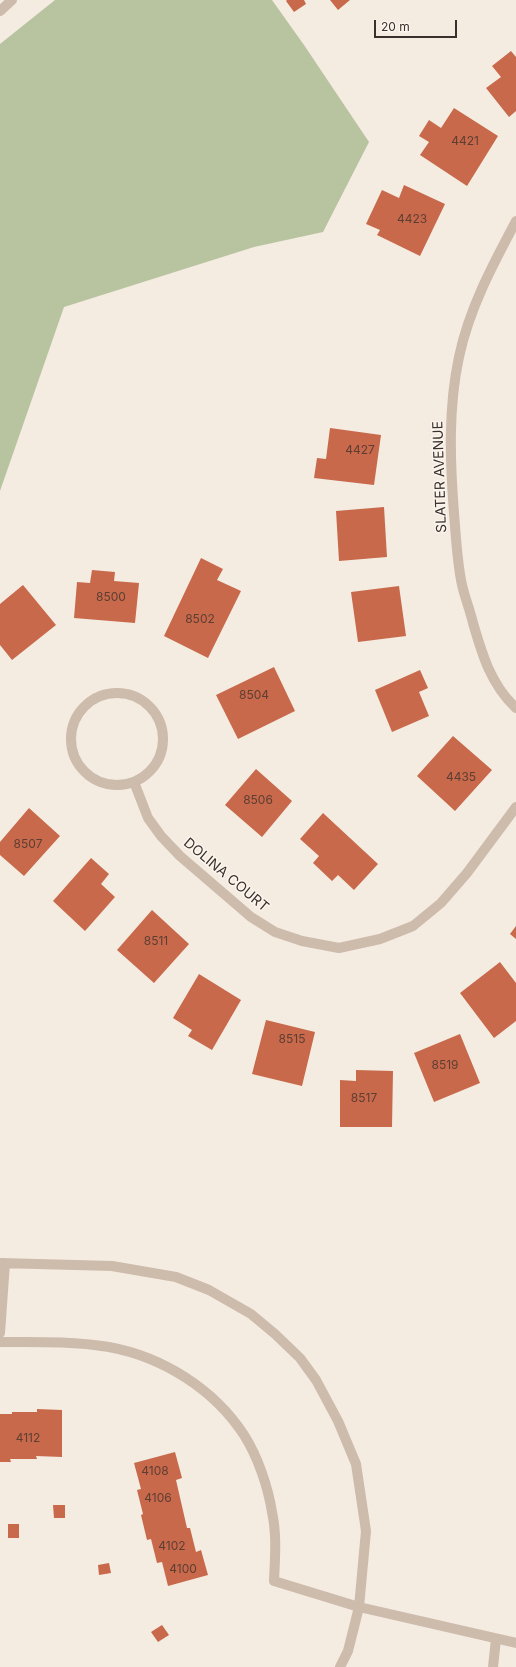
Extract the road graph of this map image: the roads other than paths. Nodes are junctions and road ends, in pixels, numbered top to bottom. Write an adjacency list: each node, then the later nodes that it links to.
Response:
1 (12, 0): 2 (street)
2 (0, 11)
3 (516, 221): 4 (street, SLATER AVENUE)
4 (516, 708)
5 (134, 782): 5 (street); 6 (street, DOLINA COURT)
6 (516, 808)
7 (3, 1263): 8 (street); 10 (street)
8 (0, 1333)
9 (0, 1342): 10 (street)
10 (360, 1608): 11 (street); 13 (street)
11 (496, 1639): 12 (street); 14 (street)
12 (516, 1643)
13 (340, 1667)
14 (493, 1667)

